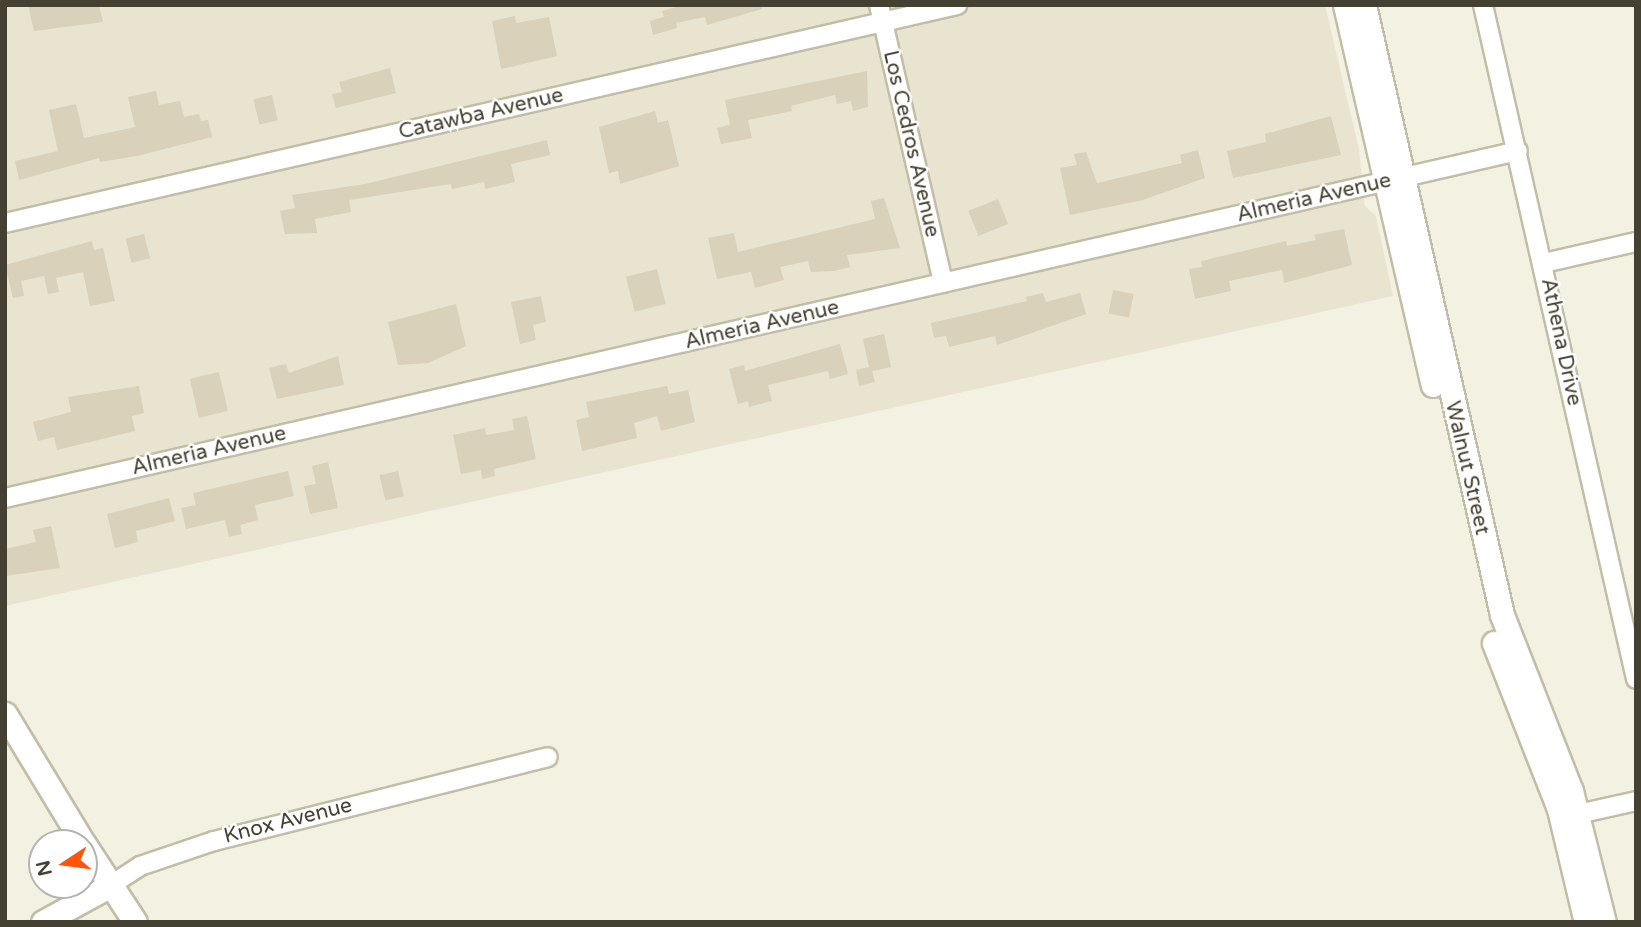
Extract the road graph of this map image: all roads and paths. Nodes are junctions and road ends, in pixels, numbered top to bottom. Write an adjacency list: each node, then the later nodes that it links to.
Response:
1 (957, 5): 5 (street, Catawba Avenue)
2 (1345, 5): 7 (street, Walnut Street)
3 (1364, 5): 7 (street, Walnut Street)
4 (1483, 5): 6 (street, Athena Drive)
5 (881, 14): 8 (street, Catawba Avenue); 11 (street, Los Cedros Avenue)
6 (1518, 151): 7 (street, Almeria Avenue); 10 (street, Athena Drive)
7 (1393, 179): 11 (street, Almeria Avenue); 17 (street, Walnut Street); 23 (street, Walnut Street)
8 (5, 223)
9 (1636, 242): 10 (street)
10 (1544, 263): 13 (street, Athena Drive)
11 (943, 283): 12 (street, Almeria Avenue)
12 (5, 498)
13 (1636, 679)
14 (5, 714): 18 (street)
15 (548, 757): 20 (street, Knox Avenue)
16 (1636, 801): 17 (street)
17 (1578, 814): 24 (street, Walnut Street)
18 (75, 829)
19 (98, 865): 20 (street)
20 (111, 885): 21 (street, Knox Avenue); 22 (street)
21 (43, 922)
22 (135, 922)
23 (1586, 922)
24 (1604, 922)

